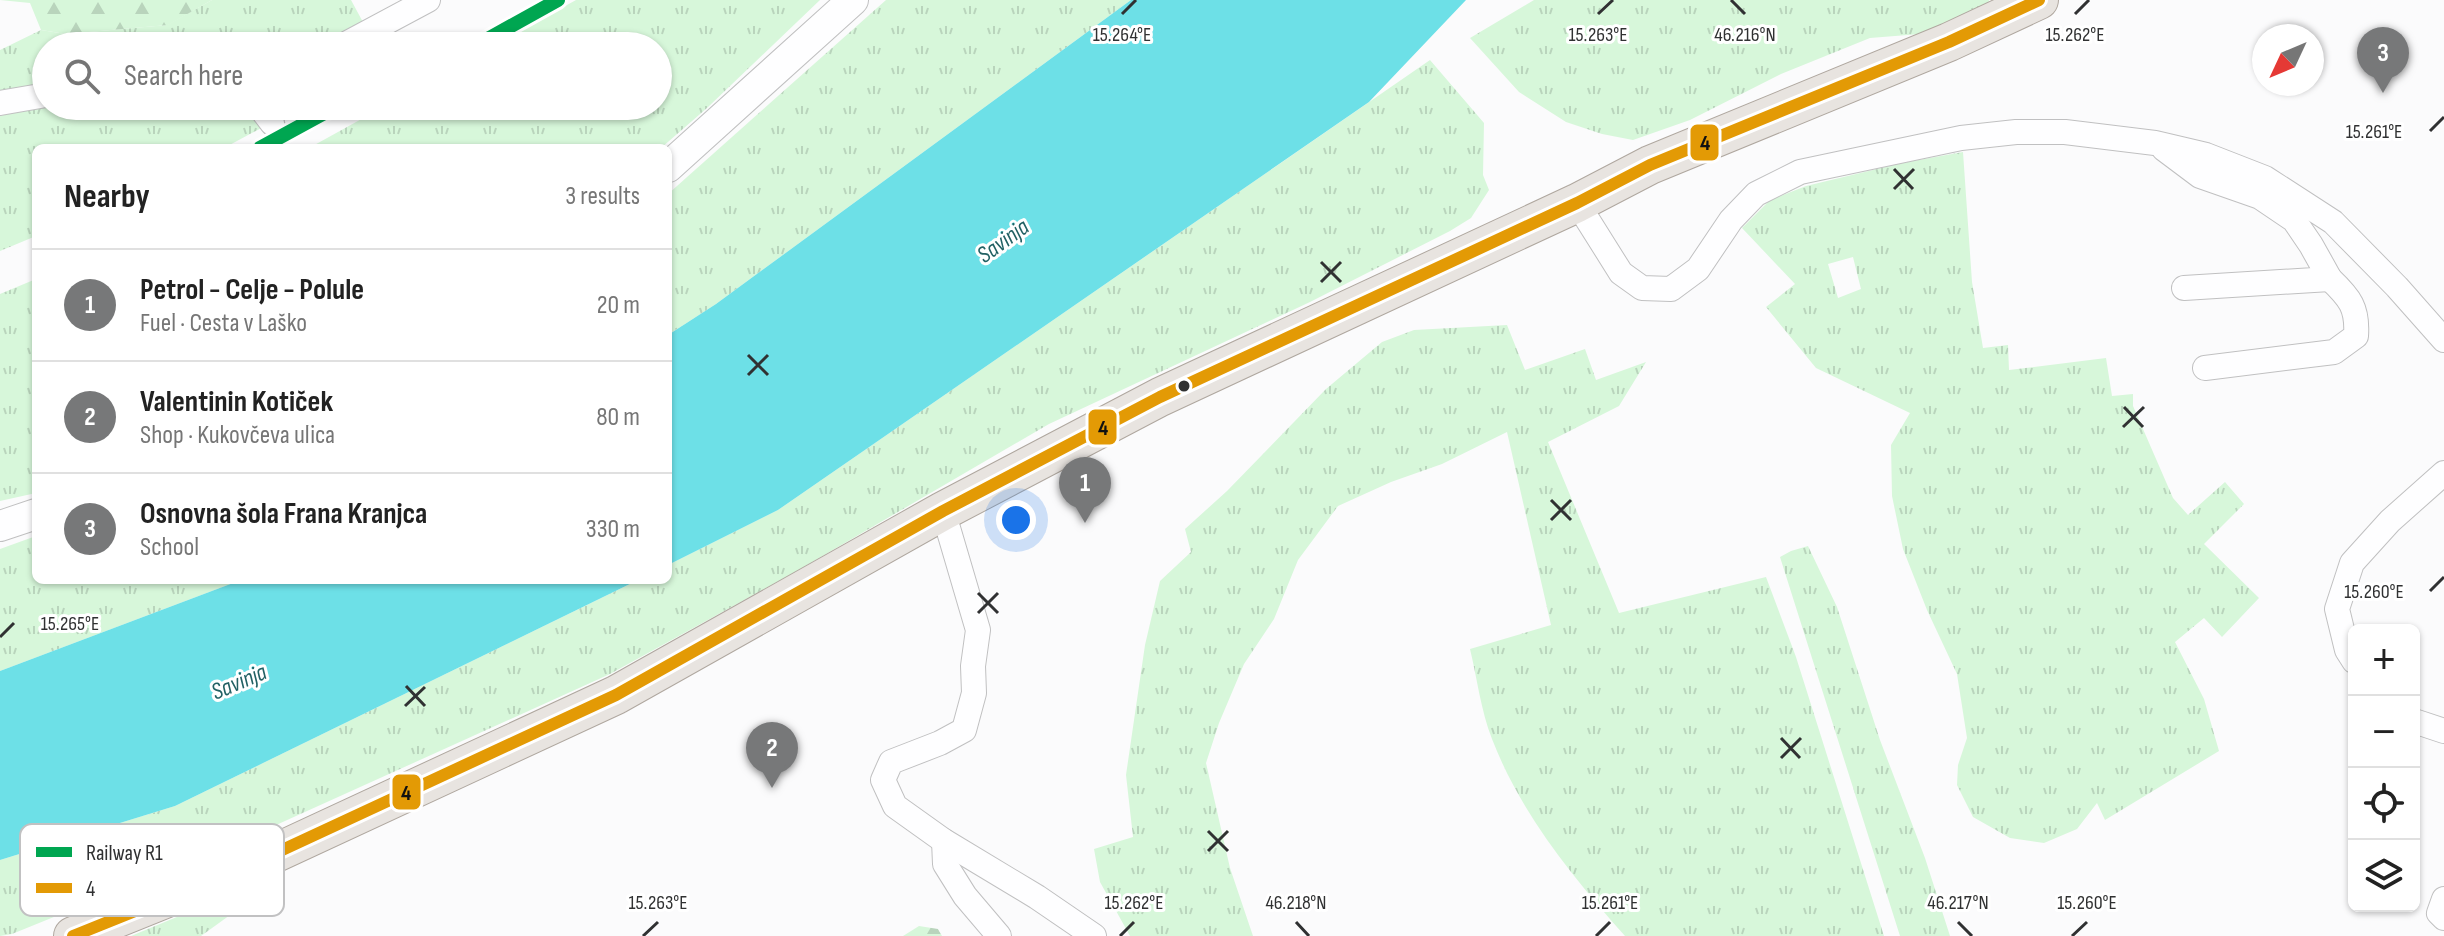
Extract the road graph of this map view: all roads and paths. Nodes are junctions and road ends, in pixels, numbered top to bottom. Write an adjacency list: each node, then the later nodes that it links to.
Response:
1 (428, 0): 4 (street)
2 (853, 0): 8 (street)
3 (2039, 0): 9 (main road)
4 (368, 32)
5 (32, 97): 6 (street)
6 (0, 103)
7 (2155, 143): 9 (street); 10 (street); 12 (street)
8 (672, 163)
9 (1577, 203): 15 (main road)
10 (2330, 279): 11 (street); 13 (street)
11 (2184, 288)
12 (2444, 340)
13 (2205, 368)
14 (2444, 473): 18 (street)
15 (943, 511): 21 (street); 22 (main road)
16 (32, 515): 17 (street)
17 (0, 526)
18 (2348, 652)
19 (2420, 723): 20 (street)
20 (2444, 731)
21 (944, 841): 27 (street); 28 (street)
22 (284, 849)
23 (2444, 899): 25 (street)
24 (123, 916): 26 (main road)
25 (2444, 918)
26 (73, 936)
27 (999, 936)
28 (1094, 936)

